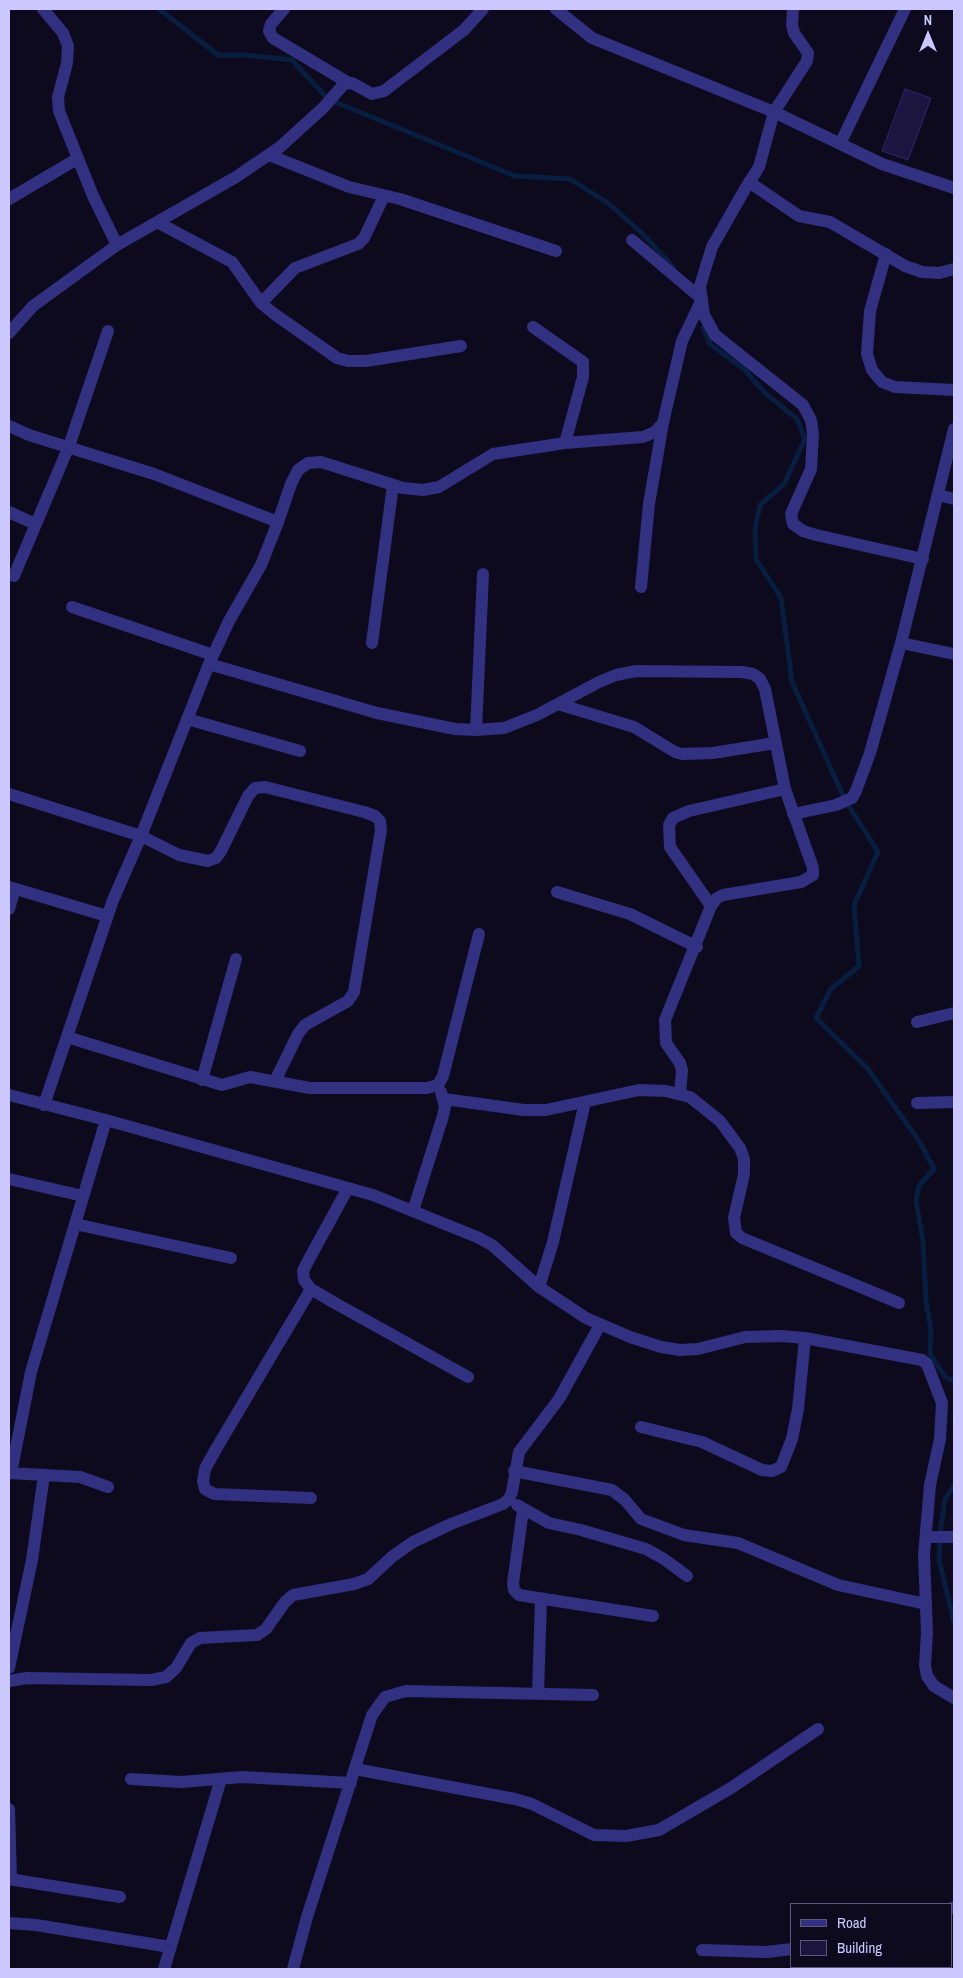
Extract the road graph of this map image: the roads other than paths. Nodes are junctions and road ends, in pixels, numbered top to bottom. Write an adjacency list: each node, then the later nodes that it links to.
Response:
1 (43, 9): 11 (street)
2 (284, 9): 7 (street)
3 (483, 9): 7 (street)
4 (556, 9): 8 (street)
5 (792, 9): 8 (street)
6 (905, 9): 9 (street)
7 (344, 85): 10 (street)
8 (774, 112): 9 (street); 12 (street)
9 (840, 144): 13 (street)
10 (269, 156): 14 (street); 16 (street)
11 (77, 159): 15 (street); 18 (street)
12 (750, 182): 20 (street); 22 (street)
13 (954, 188)
14 (384, 196): 19 (street); 23 (street)
15 (9, 199)
16 (157, 222): 18 (street); 23 (street)
17 (632, 240): 22 (street)
18 (117, 245): 26 (street)
19 (556, 251)
20 (886, 254): 21 (street); 28 (street)
21 (954, 269)
22 (702, 299): 29 (street); 40 (street)
23 (261, 303): 27 (street)
24 (533, 327): 32 (street)
25 (108, 330): 33 (street)
26 (9, 333)
27 (461, 346)
28 (954, 390)
29 (663, 423): 32 (street); 43 (street)
30 (9, 426): 33 (street)
31 (954, 429): 35 (street)
32 (565, 443): 34 (street)
33 (69, 446): 38 (street); 39 (street)
34 (393, 485): 38 (street); 45 (street)
35 (938, 495): 36 (street); 40 (street)
36 (954, 499)
37 (9, 512): 39 (street)
38 (278, 522): 48 (street)
39 (35, 524): 42 (street)
40 (923, 559): 46 (street)
41 (483, 574): 51 (street)
42 (14, 576)
43 (641, 587)
44 (72, 607): 48 (street)
45 (372, 643)
46 (901, 644): 47 (street); 56 (street)
47 (954, 654)
48 (211, 659): 50 (street); 51 (street)
49 (558, 704): 51 (street); 52 (street); 52 (street)
50 (188, 719): 53 (street); 57 (street)
51 (476, 730)
52 (776, 743): 54 (street)
53 (300, 751)
54 (785, 789): 56 (street); 60 (street)
55 (9, 794): 57 (street)
56 (793, 814): 60 (street)
57 (141, 836): 62 (street); 70 (street)
58 (12, 888): 61 (street); 62 (street)
59 (557, 892): 64 (street)
60 (711, 906): 64 (street)
61 (9, 909)
62 (107, 916): 68 (street)
63 (479, 934): 71 (street)
64 (697, 947): 72 (street)
65 (236, 958): 69 (street)
66 (954, 1013): 67 (street)
67 (918, 1022)
68 (67, 1038): 69 (street); 78 (street)
69 (202, 1080): 70 (street)
70 (275, 1081): 71 (street)
71 (438, 1085): 74 (street)
72 (680, 1094): 75 (street); 88 (street)
73 (9, 1095): 78 (street)
74 (444, 1099): 75 (street); 83 (street)
75 (585, 1102): 86 (street)
76 (954, 1102): 77 (street)
77 (918, 1103)
78 (44, 1105): 79 (street)
79 (106, 1120): 81 (street); 82 (street)
80 (9, 1179): 82 (street)
81 (348, 1188): 83 (street); 87 (street)
82 (84, 1196): 84 (street)
83 (413, 1211): 86 (street)
84 (75, 1224): 85 (street); 92 (street)
85 (231, 1258)
86 (538, 1287): 89 (street)
87 (311, 1289): 91 (street); 98 (street)
88 (899, 1303)
89 (600, 1325): 90 (street); 94 (street)
90 (805, 1338): 93 (street); 101 (street)
91 (468, 1377)
92 (15, 1420): 95 (street)
93 (641, 1427)
94 (514, 1471): 99 (street); 105 (street)
95 (10, 1473): 96 (street)
96 (44, 1475): 97 (street); 107 (street)
97 (108, 1487)
98 (311, 1498)
99 (509, 1499): 100 (street); 108 (street)
100 (523, 1510): 103 (street); 104 (street)
101 (930, 1537): 102 (street); 105 (street)
102 (954, 1537)
103 (687, 1576)
104 (541, 1599): 106 (street); 109 (street)
105 (926, 1604): 111 (street)
106 (653, 1616)
107 (9, 1668)
108 (9, 1681)
109 (538, 1694): 110 (street); 113 (street)
110 (593, 1695)
111 (954, 1698)
112 (818, 1729): 113 (street)
113 (355, 1769): 116 (street)
114 (131, 1779): 115 (street)
115 (221, 1779): 116 (street); 121 (street)
116 (351, 1783): 125 (street)
117 (9, 1809): 118 (street)
118 (10, 1879): 119 (street)
119 (120, 1896)
120 (9, 1923): 121 (street)
121 (170, 1947): 124 (street)
122 (790, 1949): 123 (street)
123 (702, 1950)
124 (164, 1969)
125 (294, 1969)

